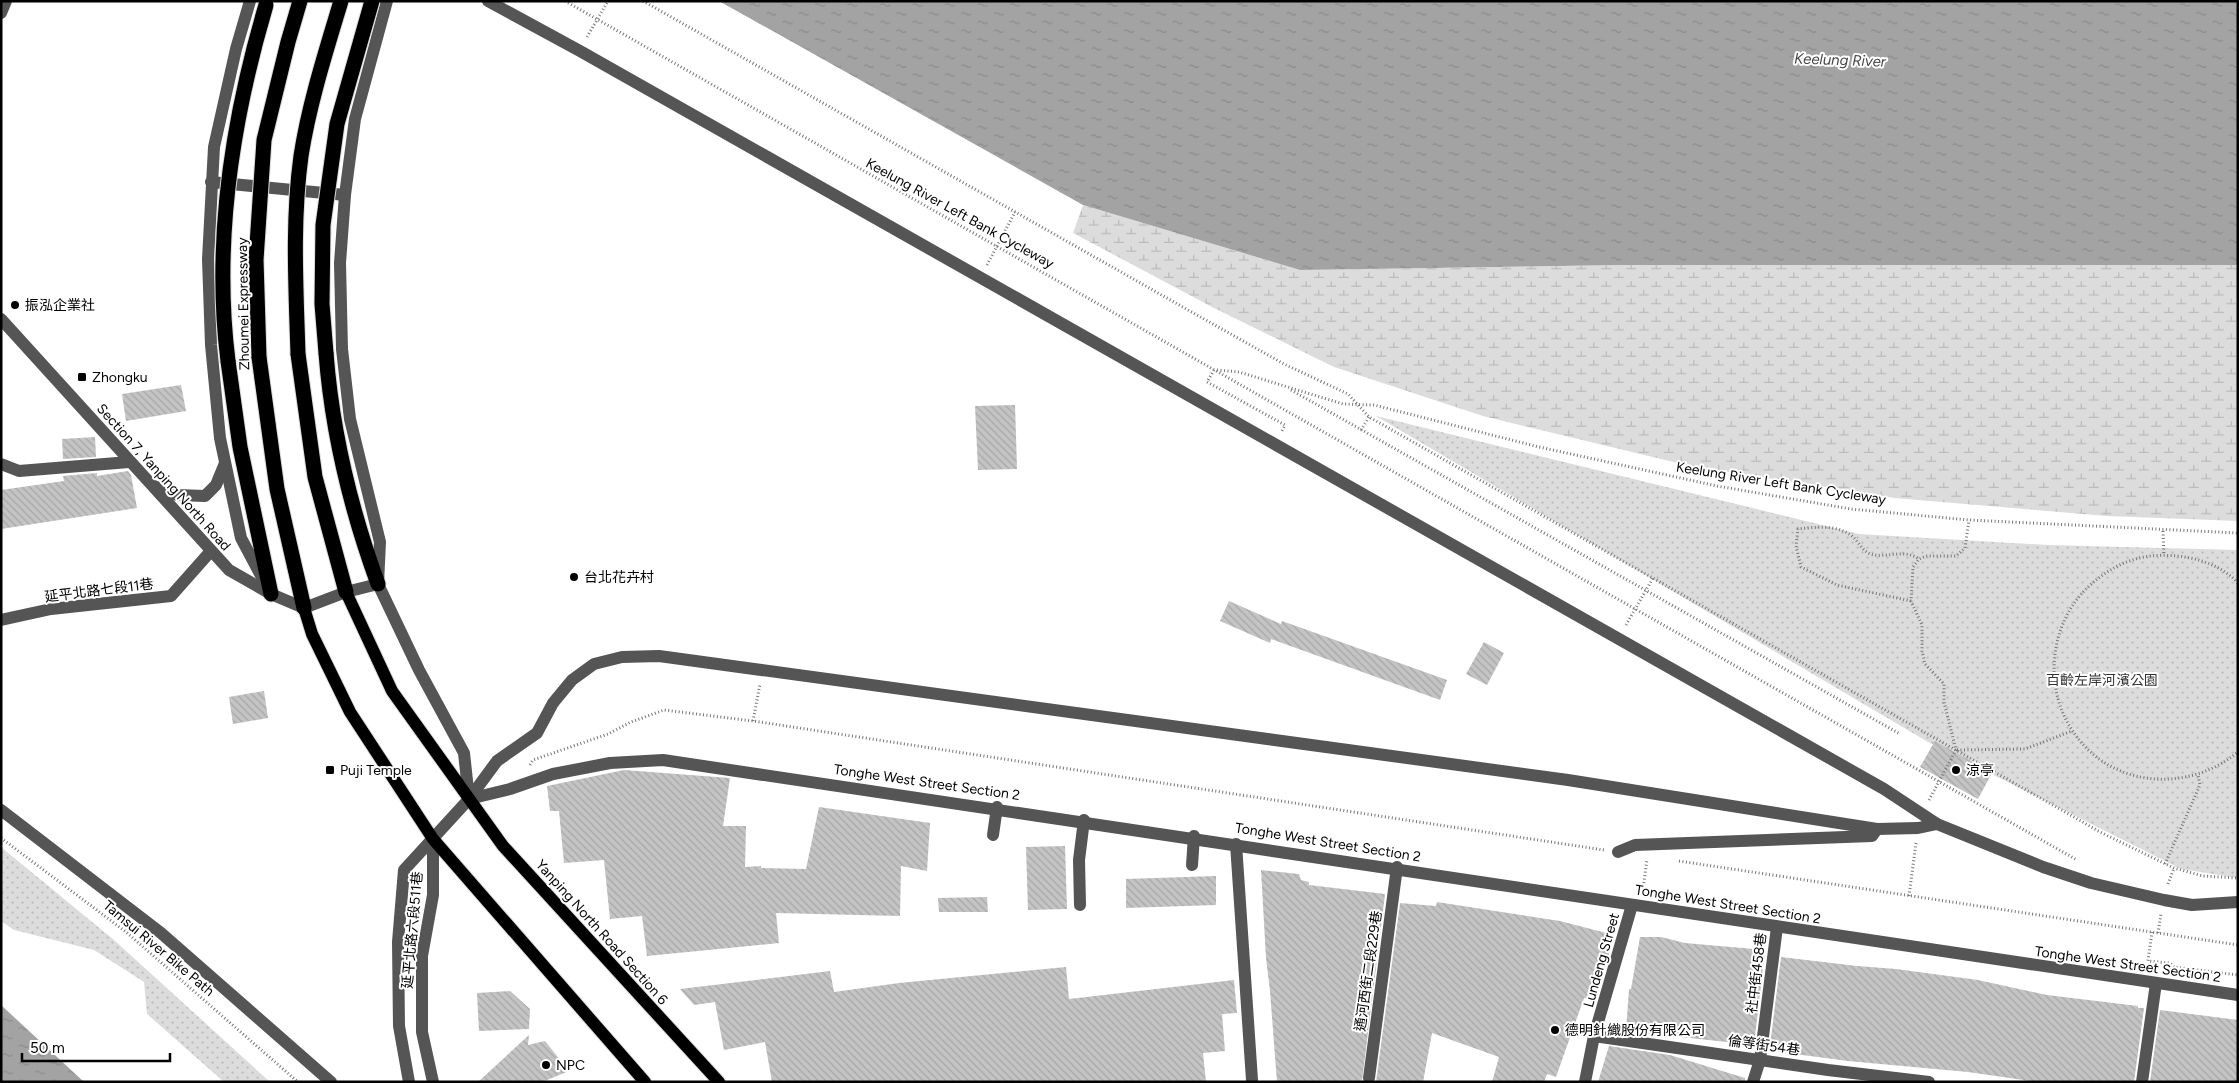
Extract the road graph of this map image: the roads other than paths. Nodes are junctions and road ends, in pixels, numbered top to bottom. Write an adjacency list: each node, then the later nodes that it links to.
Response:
1 (6, 1): 9 (street)
2 (250, 1): 10 (street)
3 (267, 1): 20 (highway, bridge)
4 (300, 1): 21 (highway, Zhoumei Expressway, bridge)
5 (341, 1): 19 (highway, bridge)
6 (372, 1): 18 (highway, bridge)
7 (387, 1): 11 (street)
8 (488, 1): 27 (street)
9 (1, 13)
10 (211, 182): 11 (street); 14 (street)
11 (345, 195): 18 (street)
12 (1, 318): 13 (street, Section 7, Yanping North Road)
13 (129, 462): 15 (street); 16 (street, Section 7, Yanping North Road)
14 (225, 463): 16 (street); 20 (street)
15 (1, 464)
16 (150, 484): 17 (street, Section 7, Yanping North Road)
17 (210, 552): 20 (street, Section 7, Yanping North Road); 22 (street, 延平北路七段11巷)
18 (378, 584): 19 (street); 23 (street)
19 (346, 592): 21 (street); 23 (main road)
20 (270, 594): 21 (street, Section 7, Yanping North Road)
21 (304, 608): 31 (main road)
22 (1, 620)
23 (469, 799): 24 (street, Tonghe West Street Section 2); 28 (street); 31 (street); 50 (main road, Yanping North Road Section 6)
24 (997, 807): 26 (street, Tonghe West Street Section 2); 29 (street)
25 (1, 810): 46 (street)
26 (1084, 820): 30 (street, Tonghe West Street Section 2); 37 (street)
27 (1937, 824): 28 (street); 36 (street)
28 (1877, 829): 33 (street)
29 (993, 835)
30 (1194, 836): 32 (street, Tonghe West Street Section 2); 34 (street)
31 (433, 839): 47 (street); 48 (street, 延平北路六段511巷); 49 (main road)
32 (1236, 844): 35 (street, Tonghe West Street Section 2); 45 (street)
33 (1618, 852)
34 (1192, 865)
35 (1397, 868): 38 (street, Tonghe West Street Section 2); 44 (street, 通河西街二段229巷)
36 (2238, 902)
37 (1080, 905)
38 (1632, 905): 39 (street, Tonghe West Street Section 2); 42 (street, Lundeng Street)
39 (1777, 927): 40 (street, Tonghe West Street Section 2); 43 (street, 社中街458巷)
40 (2156, 983): 41 (street, Tonghe West Street Section 2); 54 (street)
41 (2238, 995)
42 (1594, 1036): 43 (street, 倫等街54巷); 51 (street, Lundeng Street)
43 (1760, 1060): 52 (street, 社中街458巷); 53 (street, 倫等街54巷)
44 (1369, 1078)
45 (1252, 1080)
46 (332, 1082)
47 (409, 1082)
48 (433, 1082)
49 (645, 1082)
50 (719, 1082)
51 (1585, 1082)
52 (1753, 1082)
53 (1929, 1082)
54 (2142, 1082)

